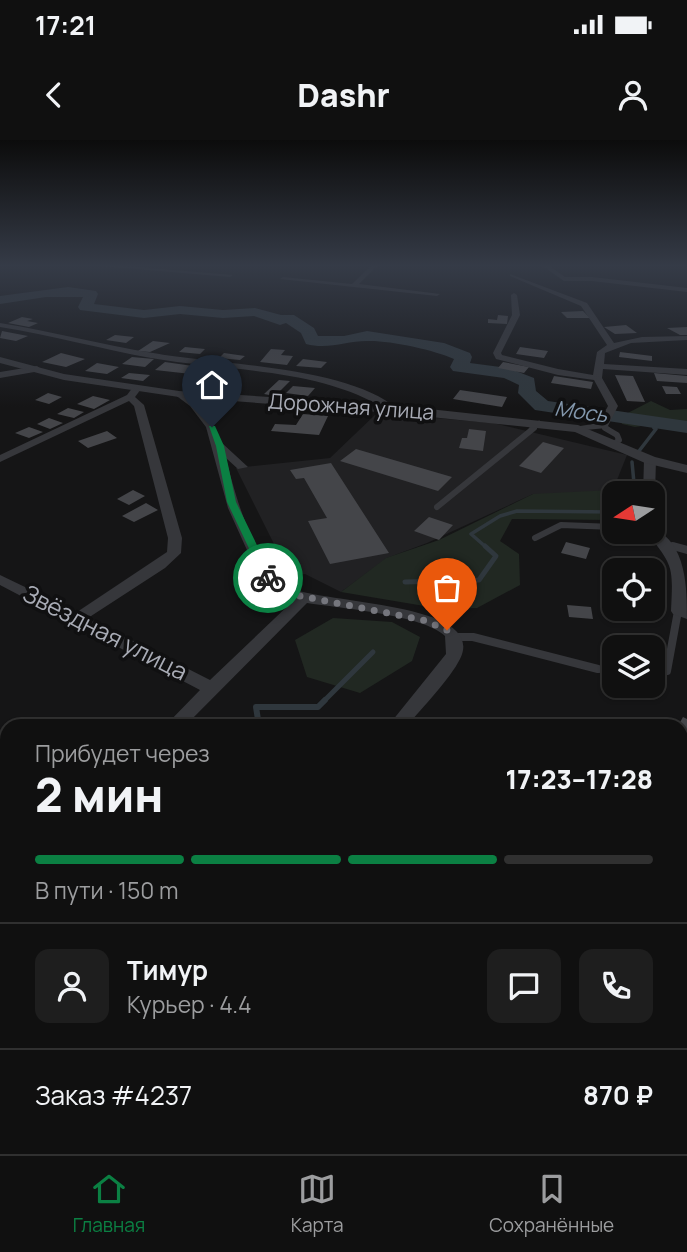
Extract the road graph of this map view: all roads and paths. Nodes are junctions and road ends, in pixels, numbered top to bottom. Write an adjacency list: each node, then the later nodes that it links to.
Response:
1 (516, 312): 11 (street)
2 (589, 312): 5 (street)
3 (0, 325): 14 (street)
4 (687, 338): 5 (street)
5 (611, 345): 7 (street)
6 (0, 360): 8 (street, Дорожная улица)
7 (597, 366): 9 (street); 11 (street)
8 (37, 369): 10 (street); 12 (street, Дорожная улица)
9 (687, 372)
10 (0, 375)
11 (597, 378): 15 (street)
12 (133, 393): 13 (street, Дорожная улица); 20 (street); 33 (street)
13 (179, 394): 14 (street, Дорожная улица); 19 (street)
14 (392, 409): 16 (street, Дорожная улица)
15 (608, 419): 17 (street); 18 (lane)
16 (539, 423): 17 (street, Дорожная улица); 25 (lane)
17 (578, 429): 18 (street, Дорожная улица)
18 (613, 445): 21 (street, Дорожная улица)
19 (220, 446): 22 (street); 31 (street)
20 (0, 459)
21 (650, 460): 23 (street, Дорожная улица); 24 (street)
22 (242, 467)
23 (687, 469)
24 (649, 481)
25 (437, 508)
26 (602, 527): 27 (lane)
27 (535, 538)
28 (667, 545): 29 (lane); 32 (street)
29 (687, 550)
30 (0, 579): 33 (street, Звёздная улица)
31 (304, 598): 34 (street); 37 (street, Звёздная улица)
32 (683, 613): 36 (lane)
33 (77, 618): 37 (street, Звёздная улица)
34 (453, 637): 35 (lane); 39 (street)
35 (598, 669)
36 (667, 671)
37 (211, 688): 38 (street, Звёздная улица)
38 (181, 719)
39 (403, 719)

